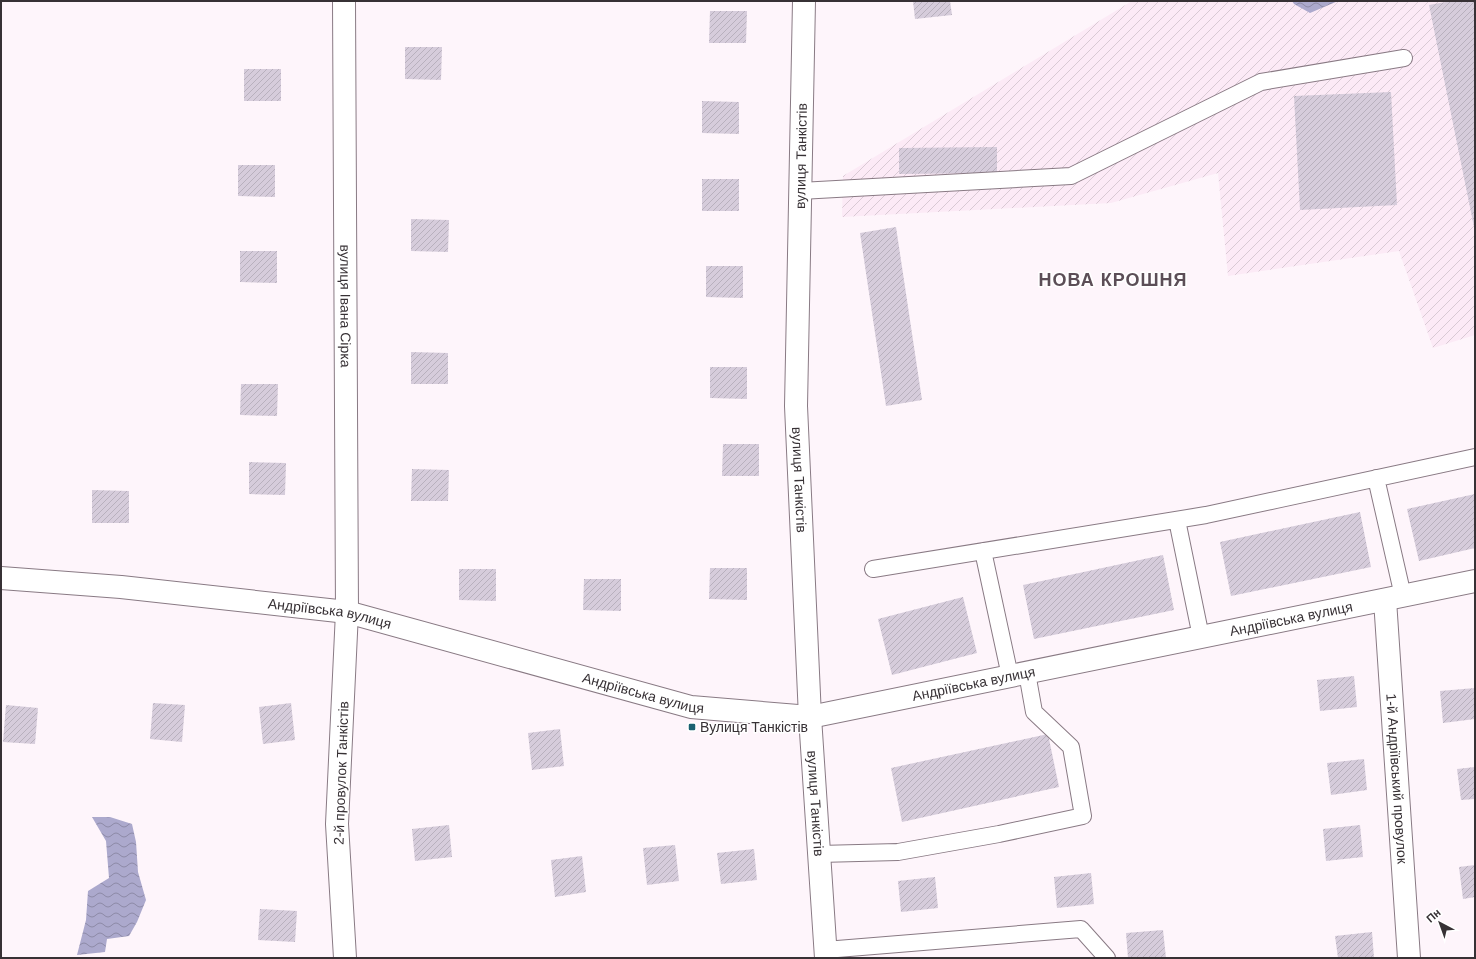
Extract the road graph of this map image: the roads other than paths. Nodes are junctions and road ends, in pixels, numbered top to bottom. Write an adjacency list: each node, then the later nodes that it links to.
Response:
1 (344, 1): 13 (street, вулиця Івана Сірка)
2 (804, 1): 4 (street, вулиця Танкістів)
3 (1404, 58): 4 (lane)
4 (800, 191): 16 (street, вулиця Танкістів)
5 (1475, 456): 6 (lane)
6 (1376, 478): 7 (lane); 12 (lane)
7 (1177, 520): 8 (lane); 14 (lane)
8 (984, 551): 9 (lane); 15 (lane)
9 (873, 569)
10 (1, 578): 13 (street, Андріївська вулиця)
11 (1475, 580): 12 (street, Андріївська вулиця)
12 (1394, 598): 14 (street, Андріївська вулиця); 21 (street, 1-й Андріївський провулок)
13 (347, 612): 16 (street, Андріївська вулиця); 19 (street, 2-й провулок Танкістів)
14 (1201, 637): 15 (street, Андріївська вулиця)
15 (1018, 675): 16 (street, Андріївська вулиця); 17 (lane)
16 (810, 717): 17 (street, вулиця Танкістів)
17 (819, 854): 18 (street, вулиця Танкістів)
18 (825, 954): 20 (lane)
19 (345, 958)
20 (1107, 958)
21 (1409, 958)

